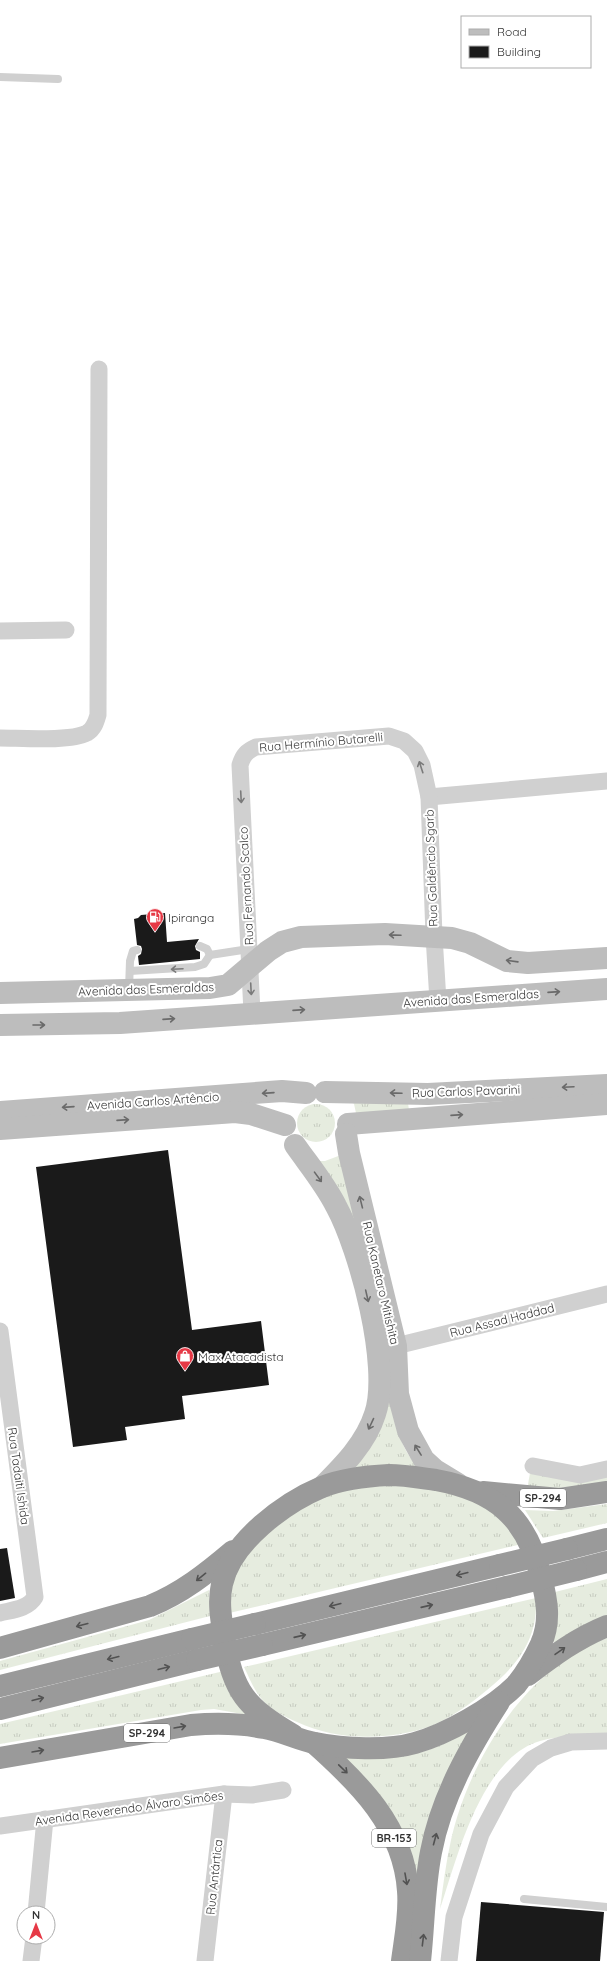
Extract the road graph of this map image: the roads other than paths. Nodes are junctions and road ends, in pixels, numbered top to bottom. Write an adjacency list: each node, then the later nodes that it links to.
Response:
1 (0, 77): 2 (lane)
2 (58, 79)
3 (99, 369): 6 (street)
4 (66, 630): 5 (street)
5 (0, 631)
6 (0, 738)
7 (404, 741): 8 (street, Rua Hermínio Butarelli); 10 (street, Rua Galdêncio Sgarb, one-way to 7)
8 (242, 758): 15 (street, Rua Fernando Scalco, one-way to 15)
9 (607, 781): 10 (street)
10 (429, 797): 11 (street, Rua Galdêncio Sgarb)
11 (434, 936): 15 (main road, Avenida das Esmeraldas, one-way to 15); 16 (main road, Avenida das Esmeraldas, one-way to 11); 20 (street, Rua Galdêncio Sgarb)
12 (200, 946): 14 (lane)
13 (137, 950): 17 (lane)
14 (210, 955): 15 (lane); 17 (lane, one-way to 17)
15 (249, 957): 17 (main road, Avenida das Esmeraldas); 21 (street, Rua Fernando Scalco, one-way to 21)
16 (607, 958)
17 (129, 981): 19 (main road, Avenida das Esmeraldas)
18 (607, 988): 20 (main road, Avenida das Esmeraldas, one-way to 18)
19 (0, 993)
20 (438, 1001): 21 (main road, Avenida das Esmeraldas, one-way to 20)
21 (252, 1014): 22 (main road, Avenida das Esmeraldas, one-way to 21)
22 (0, 1025)
23 (607, 1085): 25 (main road, Rua Carlos Pavarini, one-way to 25)
24 (316, 1093): 25 (main road, Rua Carlos Pavarini, one-way to 24); 27 (main road, Avenida Carlos Artêncio, one-way to 27); 29 (main road); 31 (main road)
25 (428, 1094): 28 (main road)
26 (607, 1104): 28 (main road, Rua Carlos Pavarini, one-way to 26)
27 (0, 1112)
28 (430, 1116): 31 (main road, Rua Carlos Pavarini)
29 (285, 1125): 30 (main road, Avenida Carlos Artêncio, one-way to 29); 32 (main road)
30 (0, 1129)
31 (347, 1129): 32 (main road); 35 (main road, Rua Kanetaro Mitishita, one-way to 31)
32 (295, 1146): 40 (main road, Rua Kanetaro Mitishita, one-way to 40)
33 (607, 1294): 35 (street, Rua Assad Haddad)
34 (0, 1331): 36 (street, Rua Tadaiti Ishida)
35 (396, 1346): 39 (main road, Rua Kanetaro Mitishita, one-way to 35)
36 (6, 1433): 46 (street, Rua Tadaiti Ishida)
37 (533, 1466): 38 (street)
38 (607, 1469)
39 (458, 1484): 40 (highway); 41 (highway)
40 (322, 1487): 44 (highway)
41 (479, 1492): 42 (highway, SP-294); 50 (highway)
42 (607, 1492)
43 (607, 1539): 49 (highway, one-way to 49, bridge)
44 (242, 1544): 48 (highway, one-way to 48); 52 (highway)
45 (607, 1562): 51 (highway, one-way to 45, bridge)
46 (0, 1613)
47 (607, 1626): 50 (highway, one-way to 47)
48 (0, 1648)
49 (0, 1686)
50 (510, 1689): 54 (highway); 67 (highway, BR-153, one-way to 50)
51 (0, 1709)
52 (293, 1735): 54 (highway); 55 (highway, SP-294, one-way to 52)
53 (607, 1741): 68 (street)
54 (314, 1743): 66 (highway, BR-153, one-way to 66)
55 (0, 1758)
56 (283, 1790): 57 (street, Avenida Reverendo Álvaro Simões)
57 (224, 1794): 58 (street, Avenida Reverendo Álvaro Simões); 65 (street, Rua Antártica)
58 (45, 1819): 59 (street, Avenida Reverendo Álvaro Simões); 61 (street)
59 (0, 1826)
60 (524, 1900): 62 (lane)
61 (37, 1905)
62 (607, 1907)
63 (33, 1945): 64 (street)
64 (32, 1961)
65 (205, 1961)
66 (402, 1961)
67 (420, 1961)
68 (449, 1961)

